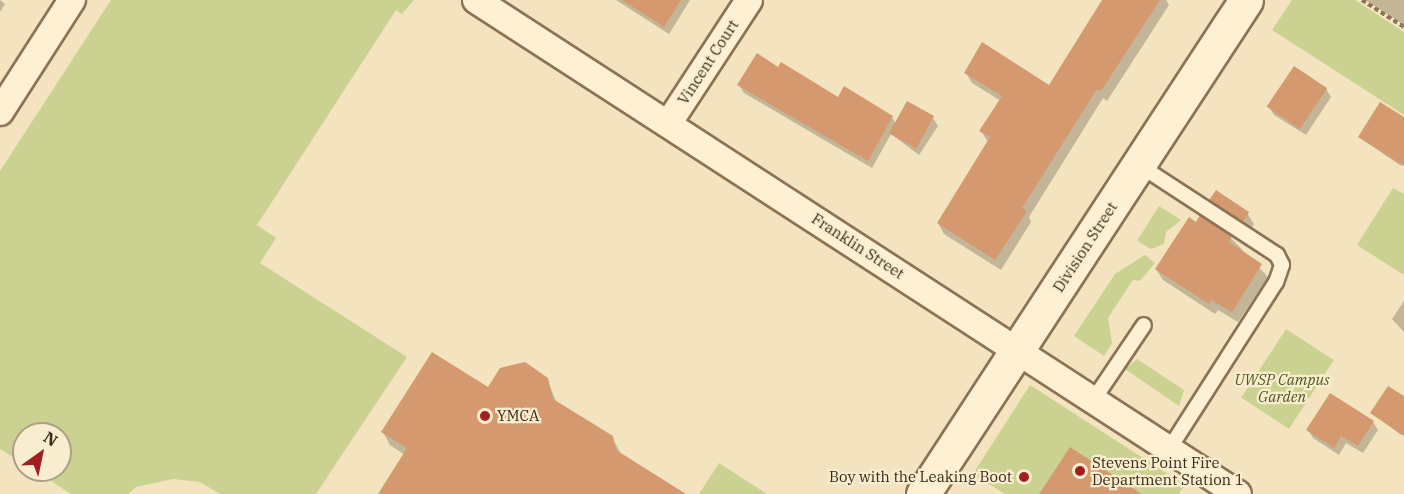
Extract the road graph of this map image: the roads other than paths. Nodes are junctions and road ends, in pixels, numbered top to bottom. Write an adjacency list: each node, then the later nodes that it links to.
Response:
1 (72, 0): 5 (street)
2 (476, 0): 6 (street, Franklin Street)
3 (749, 0): 6 (street, Vincent Court)
4 (1246, 0): 7 (main road, Division Street)
5 (0, 112)
6 (668, 124): 9 (street, Franklin Street)
7 (1139, 165): 9 (main road, Division Street); 11 (lane)
8 (1144, 325): 10 (lane)
9 (1018, 350): 10 (street, Franklin Street); 12 (main road, Division Street)
10 (1094, 399): 11 (street, Franklin Street)
11 (1170, 449): 13 (street, Franklin Street)
12 (923, 494)
13 (1238, 494)

